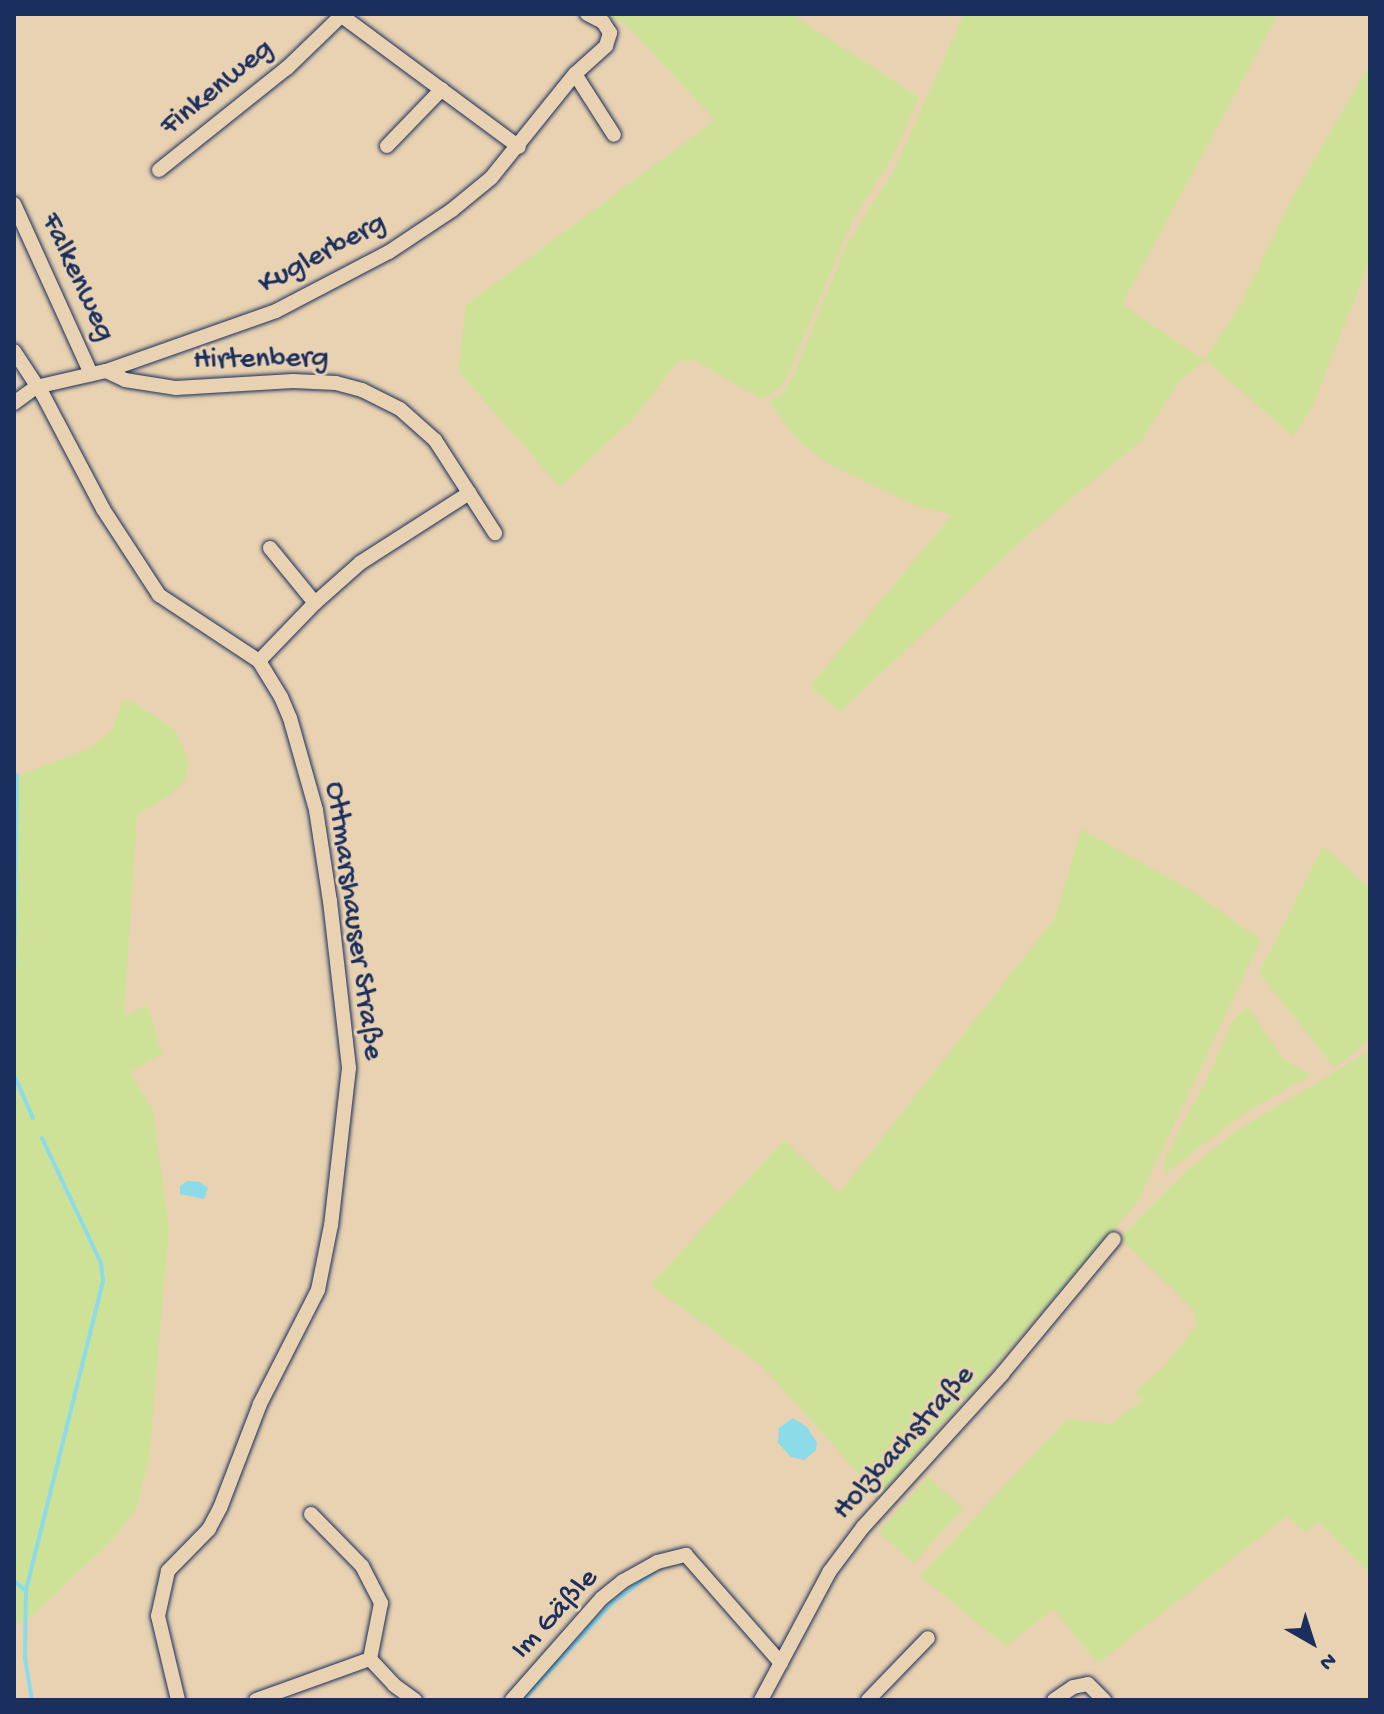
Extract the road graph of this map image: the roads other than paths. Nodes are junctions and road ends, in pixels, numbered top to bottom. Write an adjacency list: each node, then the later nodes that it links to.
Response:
1 (587, 14): 3 (street, Kuglerberg)
2 (343, 15): 4 (street); 8 (street, Finkenweg)
3 (575, 74): 5 (street); 7 (street, Kuglerberg)
4 (442, 89): 6 (street); 7 (street)
5 (614, 135)
6 (387, 146)
7 (519, 147): 11 (street, Kuglerberg)
8 (159, 170)
9 (14, 204): 11 (street, Falkenweg)
10 (14, 351): 12 (street, Ottmarshauser Straße)
11 (99, 372): 12 (street, Kuglerberg); 14 (street, Hirtenberg)
12 (36, 387): 13 (street); 18 (street, Ottmarshauser Straße)
13 (14, 403)
14 (469, 493): 15 (street, Hirtenberg); 17 (street)
15 (495, 533)
16 (270, 548): 17 (street)
17 (315, 603): 18 (street)
18 (259, 661): 24 (street, Ottmarshauser Straße)
19 (1114, 1239): 23 (street, Holzbachstraße)
20 (311, 1514): 22 (street)
21 (928, 1638): 29 (street)
22 (370, 1659): 25 (street); 26 (street)
23 (781, 1663): 27 (street, Im Gäßle); 28 (street, Holzbachstraße)
24 (178, 1700)
25 (256, 1700)
26 (415, 1700)
27 (512, 1700)
28 (761, 1700)
29 (868, 1700)
30 (1054, 1700): 31 (street)
31 (1104, 1700)

